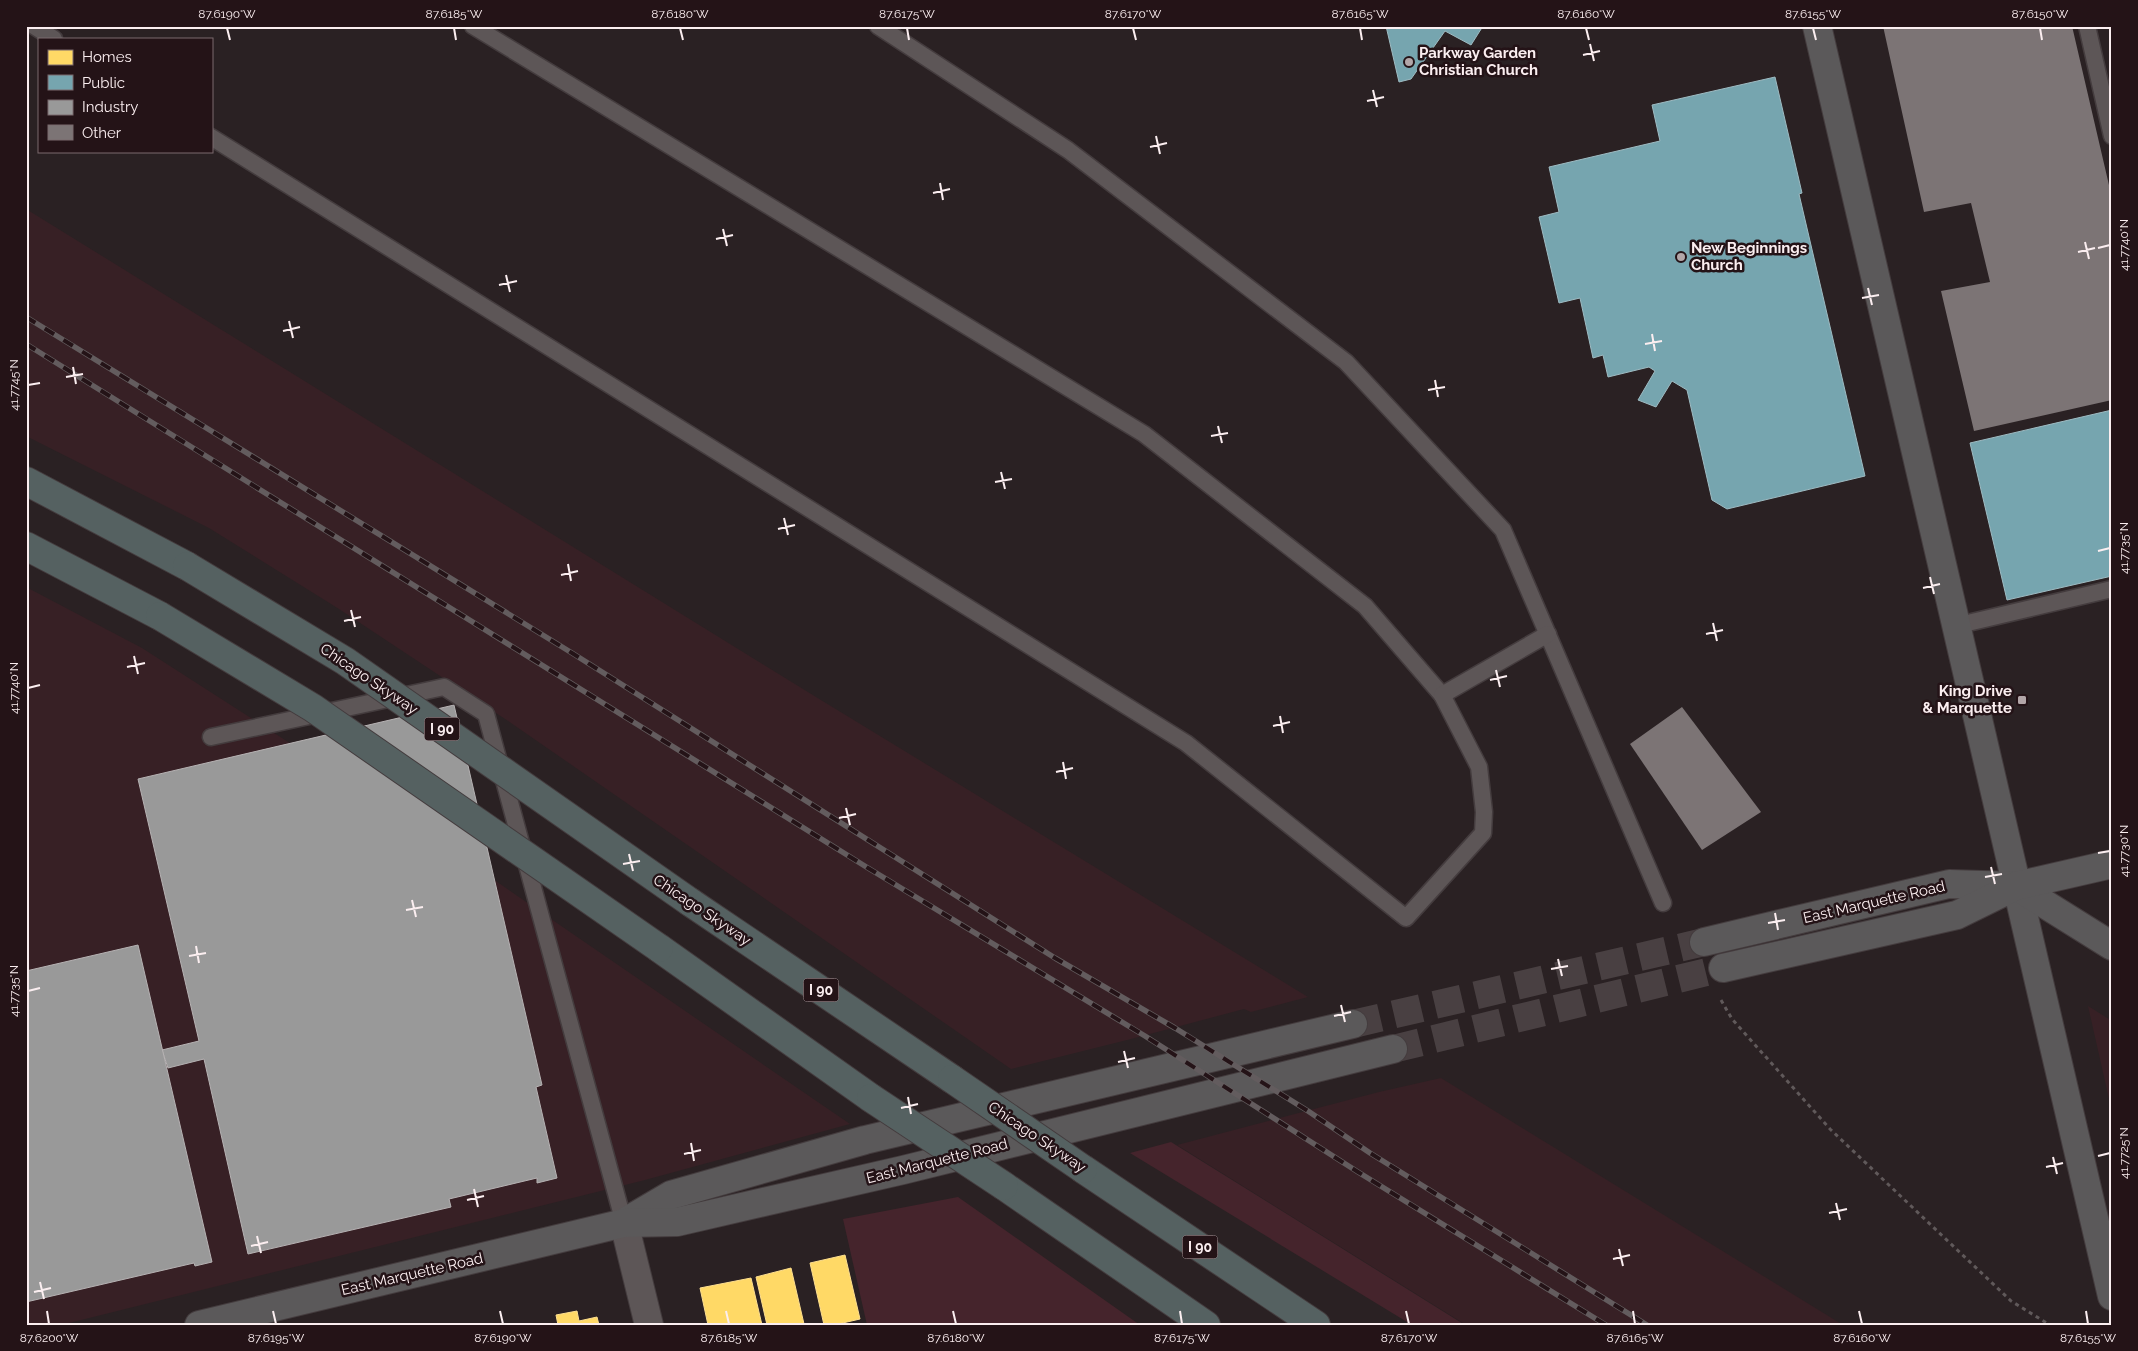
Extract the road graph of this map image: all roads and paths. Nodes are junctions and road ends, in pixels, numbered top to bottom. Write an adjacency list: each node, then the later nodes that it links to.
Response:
1 (34, 26): 6 (lane)
2 (473, 26): 14 (lane)
3 (878, 26): 13 (lane)
4 (1818, 26): 12 (street)
5 (2087, 26): 7 (lane)
6 (52, 38)
7 (2112, 136)
8 (212, 138): 14 (lane)
9 (26, 481): 29 (highway, Chicago Skyway / I 90, bridge)
10 (26, 546): 28 (highway, bridge)
11 (2112, 589): 12 (lane)
12 (1955, 626): 17 (street)
13 (1548, 634): 14 (lane); 18 (lane)
14 (1442, 696)
15 (211, 737): 24 (lane)
16 (2112, 864): 17 (street, East Marquette Road)
17 (2016, 886): 19 (street, East Marquette Road); 20 (street); 21 (street, East Marquette Road); 25 (street)
18 (1662, 903)
19 (1704, 942)
20 (2112, 946)
21 (1720, 981): 30 (path)
22 (1353, 1024): 24 (street, East Marquette Road)
23 (1393, 1049): 24 (street, East Marquette Road)
24 (624, 1223): 26 (street, East Marquette Road); 27 (street)
25 (2112, 1296)
26 (199, 1325)
27 (649, 1325)
28 (1206, 1325)
29 (1316, 1325)
30 (2050, 1325)

